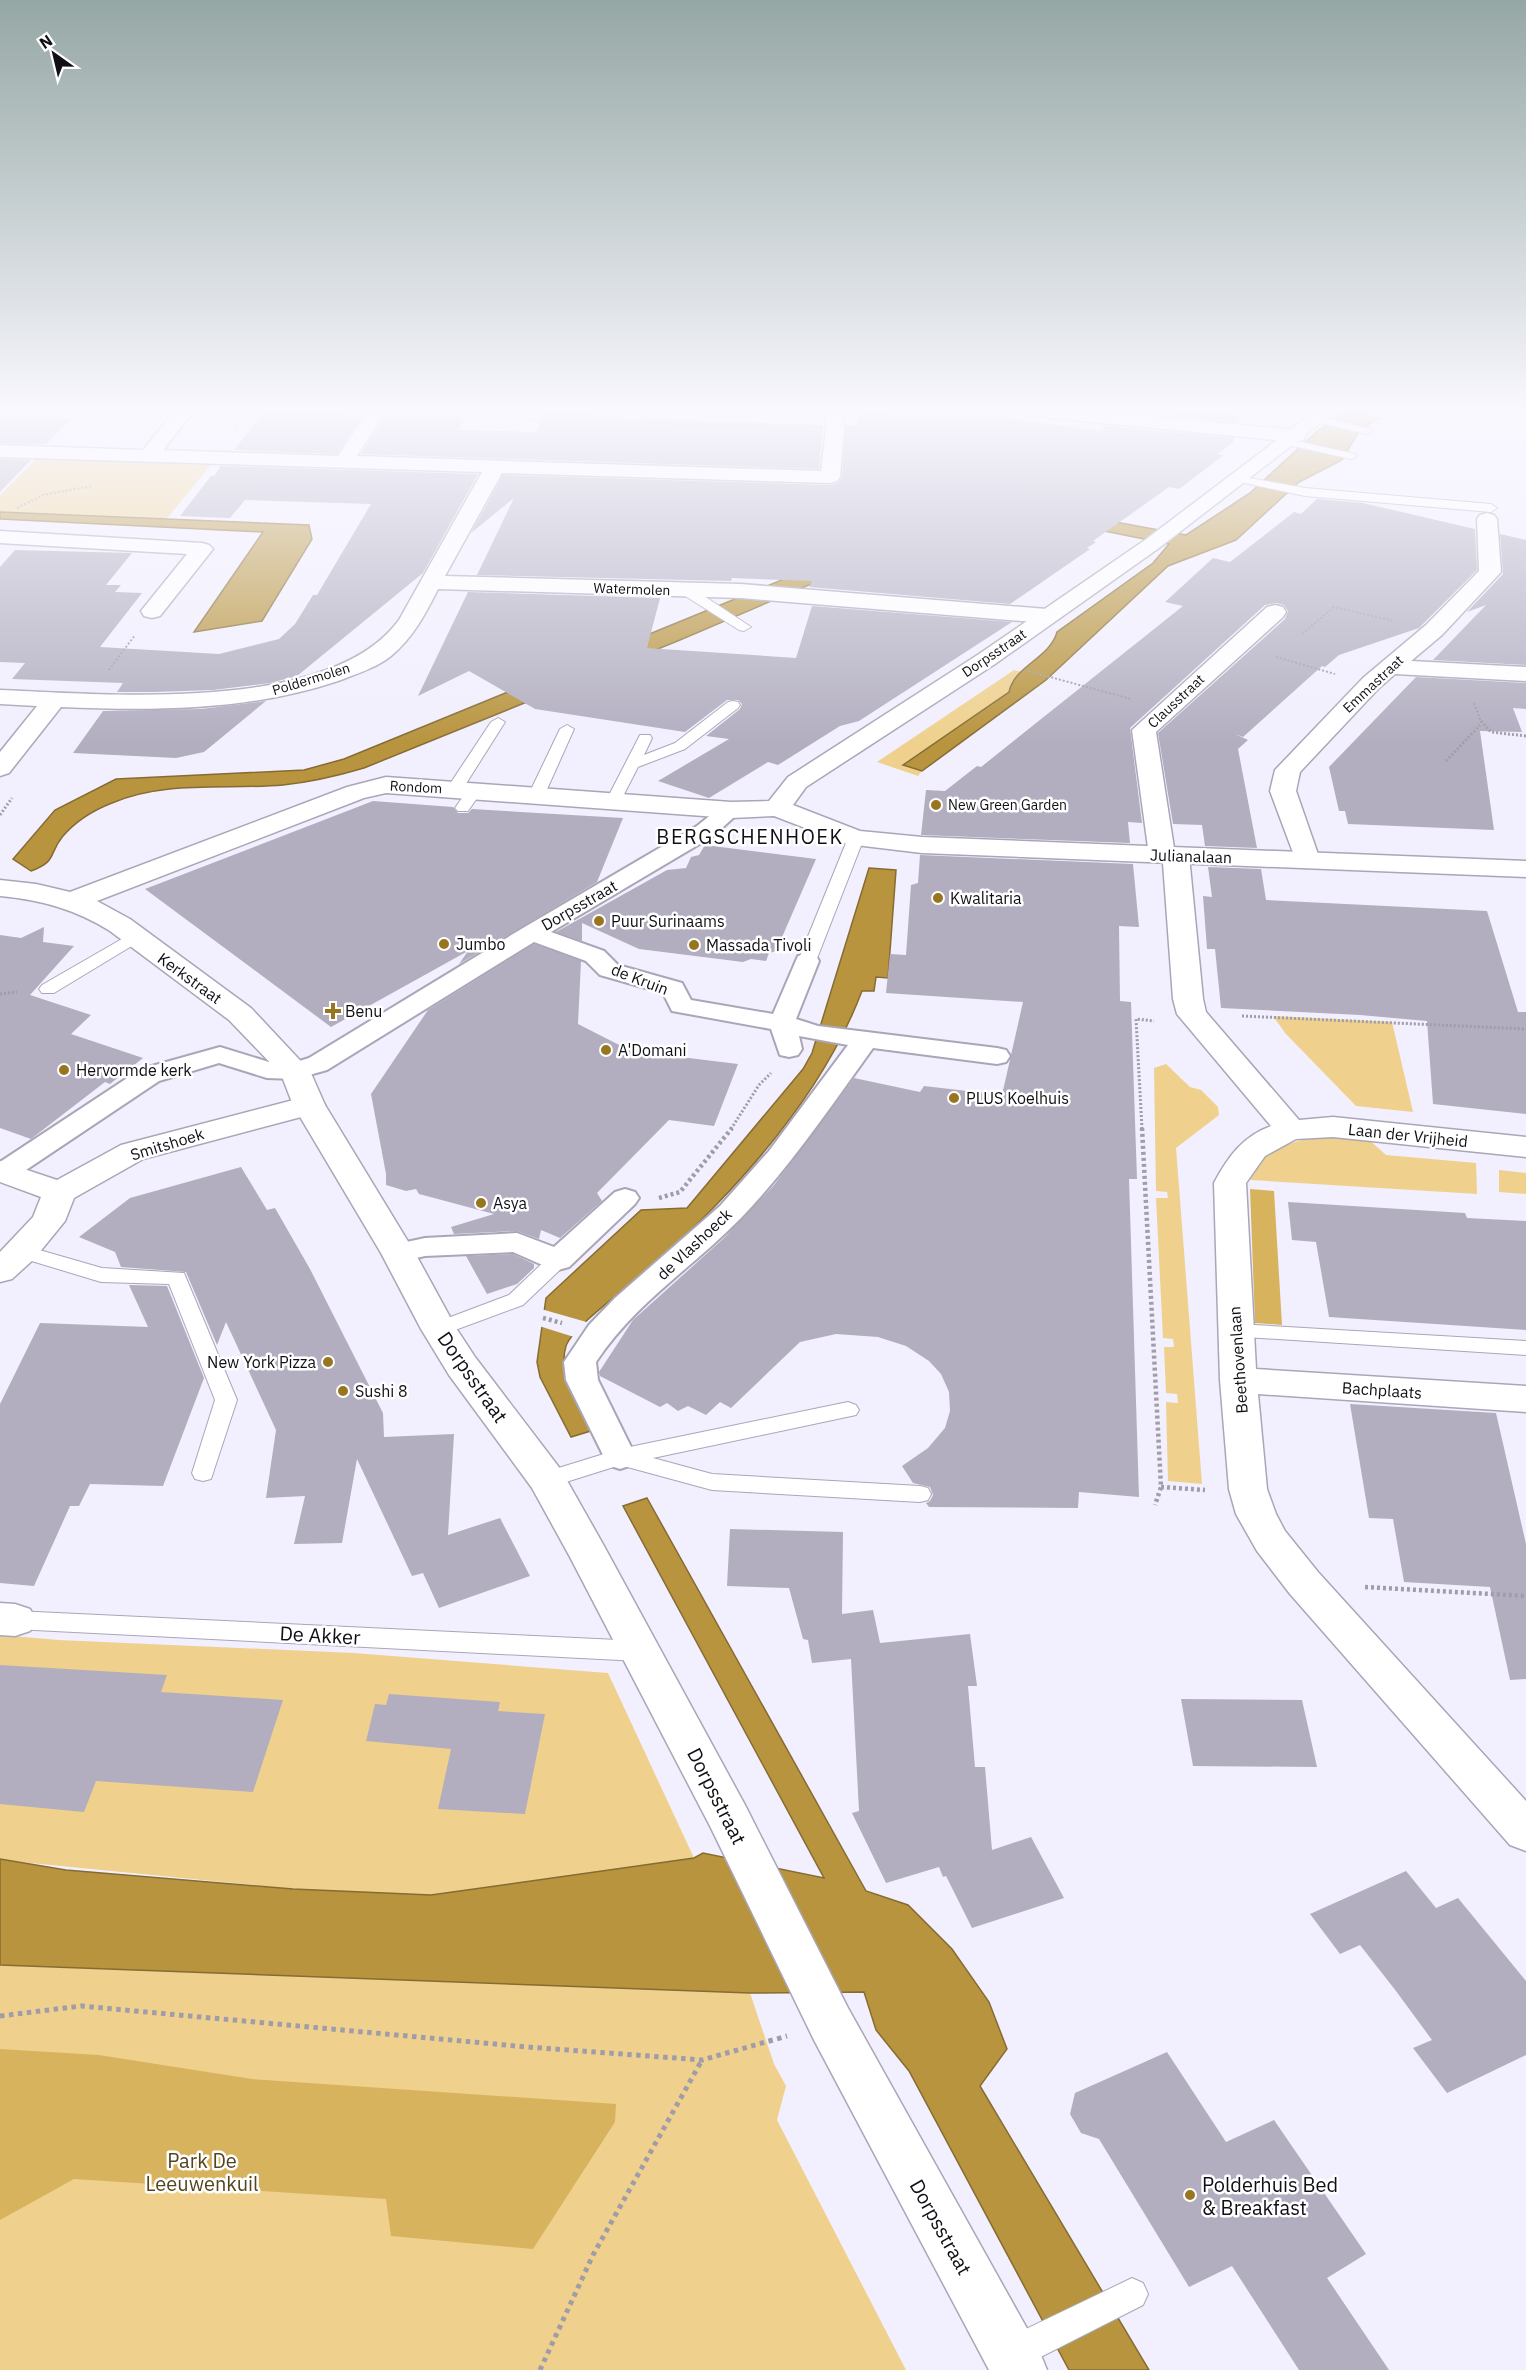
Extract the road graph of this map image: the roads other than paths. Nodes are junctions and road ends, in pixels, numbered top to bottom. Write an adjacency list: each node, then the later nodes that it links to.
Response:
1 (463, 523): 5 (street, Poldermolen)
2 (1184, 523): 10 (street, Dorpsstraat)
3 (1489, 523): 13 (street, Emmastraat)
4 (0, 537): 8 (street)
5 (430, 582): 6 (street, Watermolen); 15 (street, Poldermolen)
6 (687, 591): 7 (street, Watermolen); 11 (lane)
7 (797, 595): 10 (street, Dorpsstraat)
8 (152, 611)
9 (1275, 612): 28 (street, Clausstraat)
10 (1047, 616): 25 (street, Dorpsstraat)
11 (738, 624)
12 (1526, 674): 13 (street)
13 (1380, 675): 29 (street, Emmastraat)
14 (0, 696): 15 (street, Poldermolen)
15 (55, 699): 21 (street)
16 (733, 705): 20 (lane)
17 (498, 722): 22 (lane)
18 (567, 729): 23 (lane)
19 (645, 738): 20 (lane)
20 (634, 764): 24 (lane)
21 (0, 768)
22 (464, 796): 23 (street, Rondom); 32 (street, Rondom)
23 (536, 796): 24 (street, Rondom)
24 (614, 801): 26 (street, Rondom)
25 (777, 808): 26 (street, Rondom); 27 (street)
26 (730, 810): 33 (street, Dorpsstraat)
27 (856, 838): 28 (street, Julianalaan); 35 (lane)
28 (1169, 856): 29 (street, Julianalaan); 43 (street)
29 (1307, 860): 30 (street, Julianalaan)
30 (1526, 869)
31 (0, 888): 32 (street)
32 (74, 900): 34 (street, Kerkstraat)
33 (532, 933): 37 (street, de Kruin); 41 (street, Dorpsstraat)
34 (134, 937): 36 (lane); 41 (street, Kerkstraat)
35 (807, 961): 37 (street)
36 (48, 988)
37 (782, 1023): 38 (street, de Kruin); 39 (street)
38 (858, 1038): 40 (street); 57 (street, de Vlashoeck)
39 (789, 1049)
40 (997, 1056)
41 (295, 1071): 42 (street, Dorpsstraat); 45 (street)
42 (309, 1105): 46 (street, Smitshoek); 48 (street, Dorpsstraat)
43 (1291, 1130): 44 (street, Laan der Vrijheid); 52 (street, Beethovenlaan)
44 (1526, 1147)
45 (2, 1172): 46 (street)
46 (60, 1192): 50 (street)
47 (625, 1198): 49 (street)
48 (398, 1253): 49 (street); 51 (street, Dorpsstraat)
49 (558, 1260): 51 (lane)
50 (11, 1261): 58 (lane)
51 (439, 1329): 59 (street, Dorpsstraat)
52 (1236, 1331): 53 (lane); 54 (street, Beethovenlaan)
53 (1526, 1348)
54 (1238, 1380): 55 (street, Bachplaats); 63 (street, Beethovenlaan)
55 (1526, 1399)
56 (848, 1410): 57 (lane)
57 (620, 1457): 59 (lane); 60 (lane)
58 (202, 1473)
59 (547, 1480): 62 (street, Dorpsstraat)
60 (920, 1494)
61 (8, 1620): 62 (lane, De Akker)
62 (639, 1651): 65 (street, Dorpsstraat)
63 (1526, 1832)
64 (1132, 2294): 65 (lane)
65 (1015, 2358)

